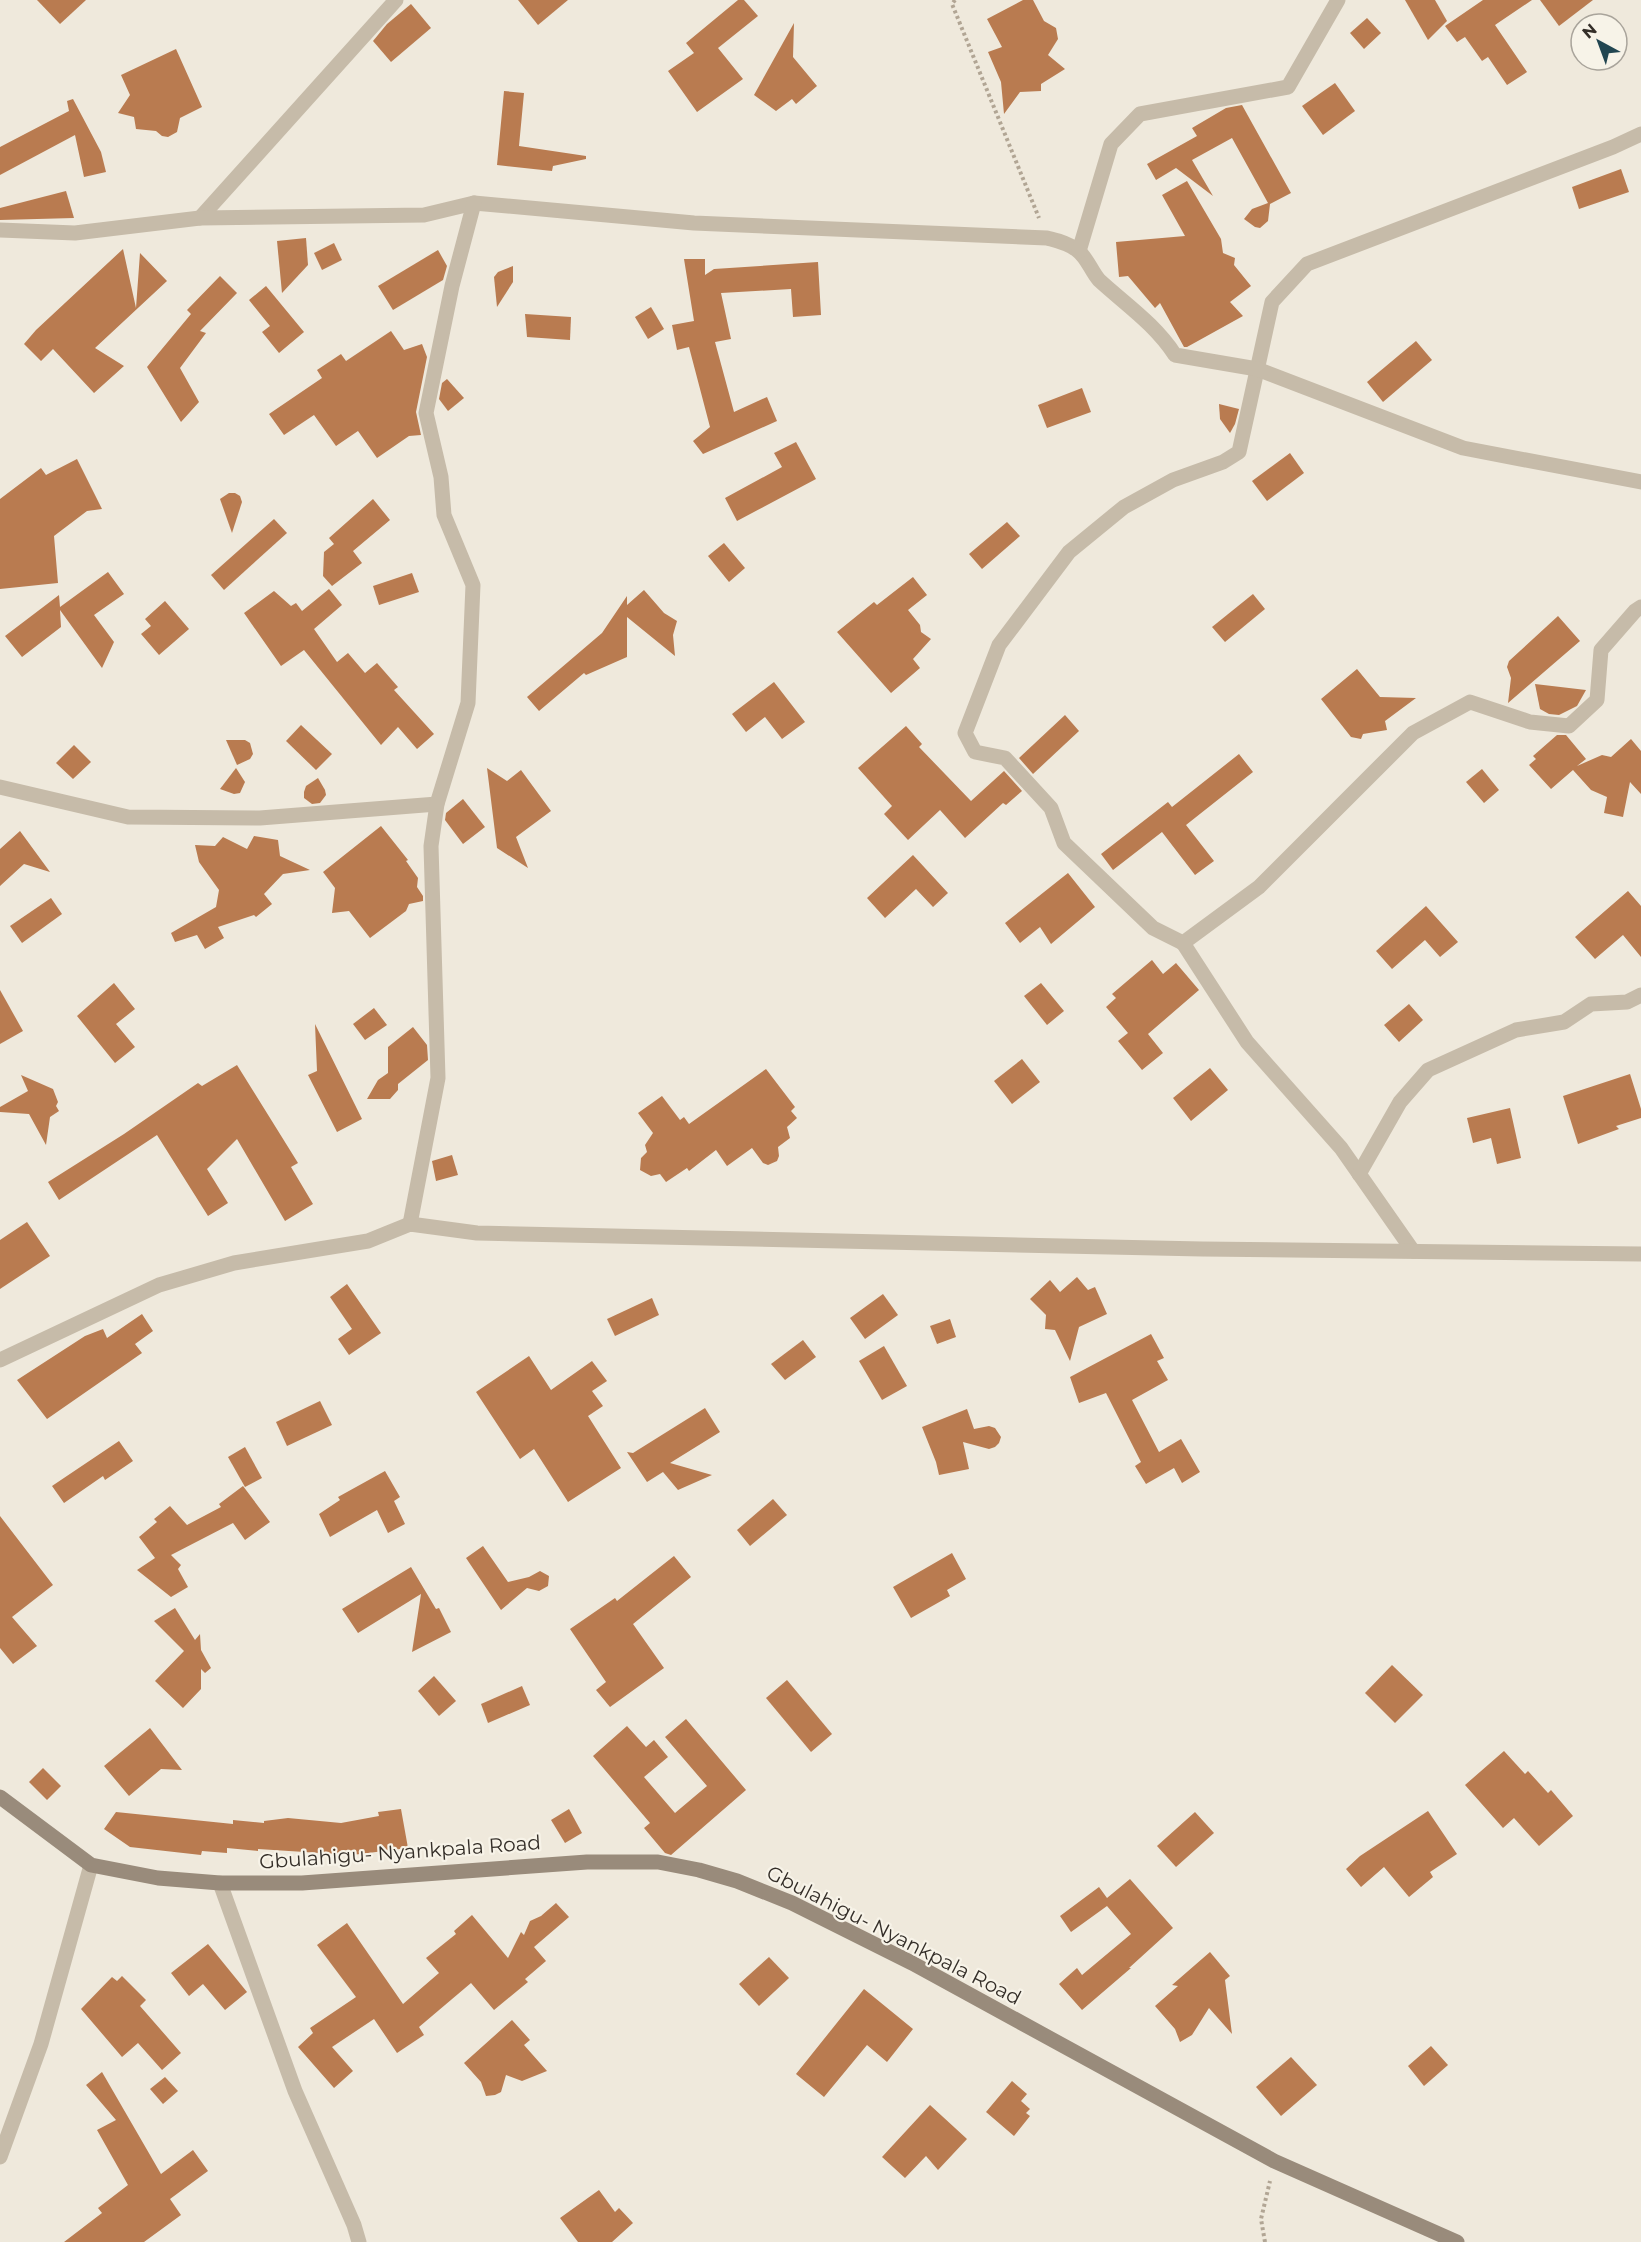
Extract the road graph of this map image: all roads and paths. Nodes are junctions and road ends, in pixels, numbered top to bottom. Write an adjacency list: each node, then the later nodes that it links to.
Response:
1 (396, 0): 6 (street)
2 (955, 0): 8 (path)
3 (1338, 0): 9 (street)
4 (1641, 134): 10 (street)
5 (474, 203): 6 (street); 8 (street); 14 (street)
6 (200, 218): 7 (street)
7 (0, 230)
8 (1047, 238): 9 (street)
9 (1079, 251): 10 (street)
10 (1257, 369): 11 (street); 15 (street)
11 (1641, 482)
12 (1641, 607): 15 (street)
13 (0, 787): 14 (street)
14 (437, 804): 18 (street)
15 (1183, 943): 17 (street)
16 (1641, 995): 17 (street)
17 (1359, 1174): 19 (street)
18 (410, 1224): 19 (street); 21 (street)
19 (1413, 1251): 20 (street)
20 (1641, 1254)
21 (0, 1360)
22 (0, 1797): 23 (street, Gbulahigu- Nyankpala Road)
23 (91, 1865): 24 (street, Gbulahigu- Nyankpala Road); 25 (street)
24 (220, 1883): 26 (street, Gbulahigu- Nyankpala Road); 27 (street)
25 (0, 2157)
26 (1274, 2161): 28 (path); 29 (street, Gbulahigu- Nyankpala Road)
27 (358, 2242)
28 (1265, 2242)
29 (1457, 2242)

